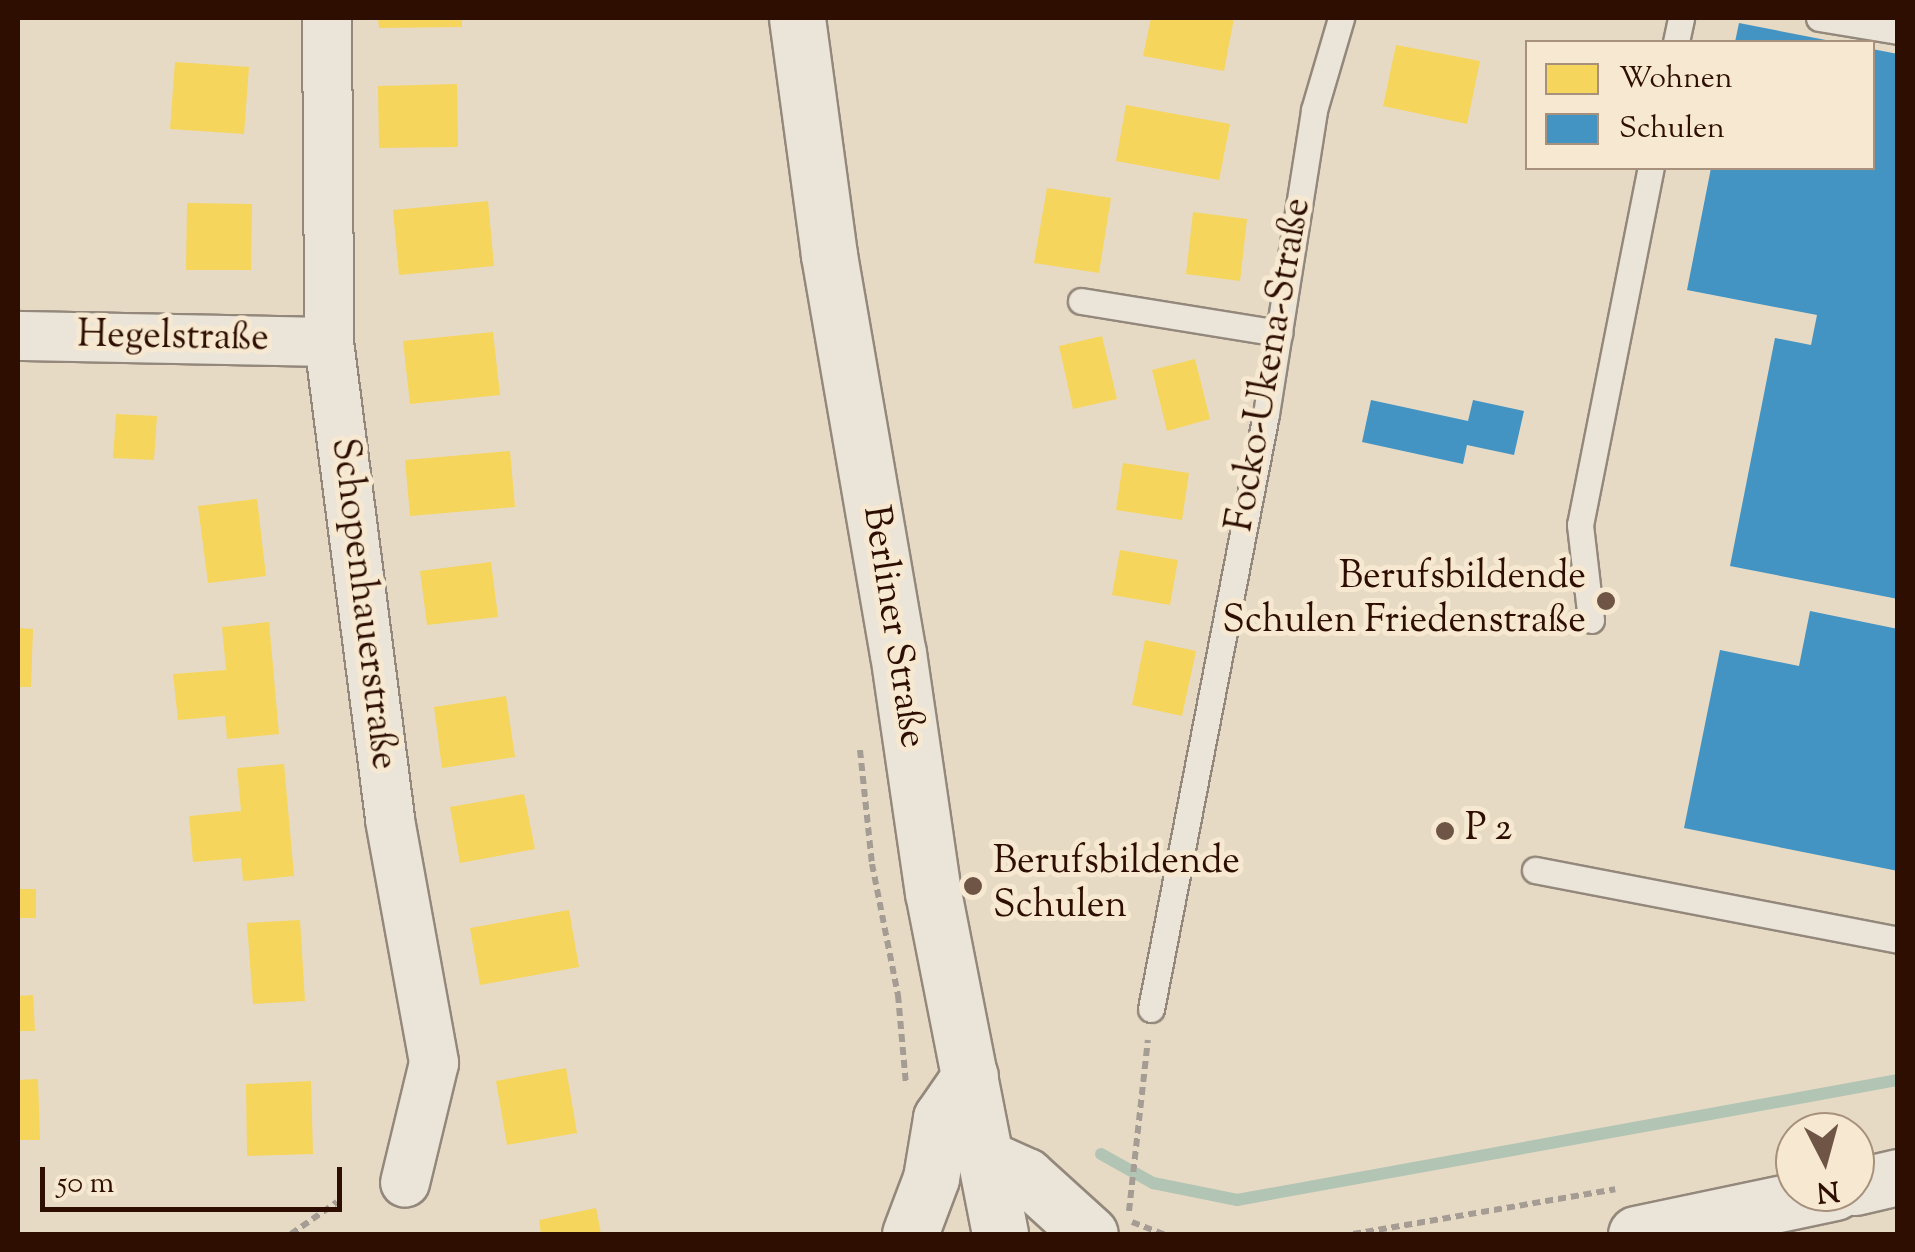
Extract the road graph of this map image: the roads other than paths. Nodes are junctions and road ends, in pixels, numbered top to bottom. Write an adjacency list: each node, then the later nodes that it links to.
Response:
1 (327, 18): 10 (street, Schopenhauerstraße)
2 (797, 18): 15 (main road, Berliner Straße)
3 (1341, 18): 8 (lane, Focko-Ukena-Straße)
4 (1819, 18): 5 (lane)
5 (1898, 32)
6 (1651, 170): 11 (lane)
7 (1081, 301): 8 (lane)
8 (1279, 333): 14 (lane, Focko-Ukena-Straße)
9 (18, 336): 10 (street, Hegelstraße)
10 (329, 342): 17 (street, Schopenhauerstraße)
11 (1591, 620)
12 (1535, 870): 13 (lane)
13 (1898, 940)
14 (1151, 1009)
15 (970, 1076): 16 (main road, Berliner Straße); 21 (main road)
16 (986, 1158): 20 (main road); 22 (main road, Berliner Straße)
17 (405, 1183)
18 (1775, 1198): 19 (main road)
19 (1631, 1211)
20 (1109, 1228)
21 (910, 1234)
22 (1000, 1234)

